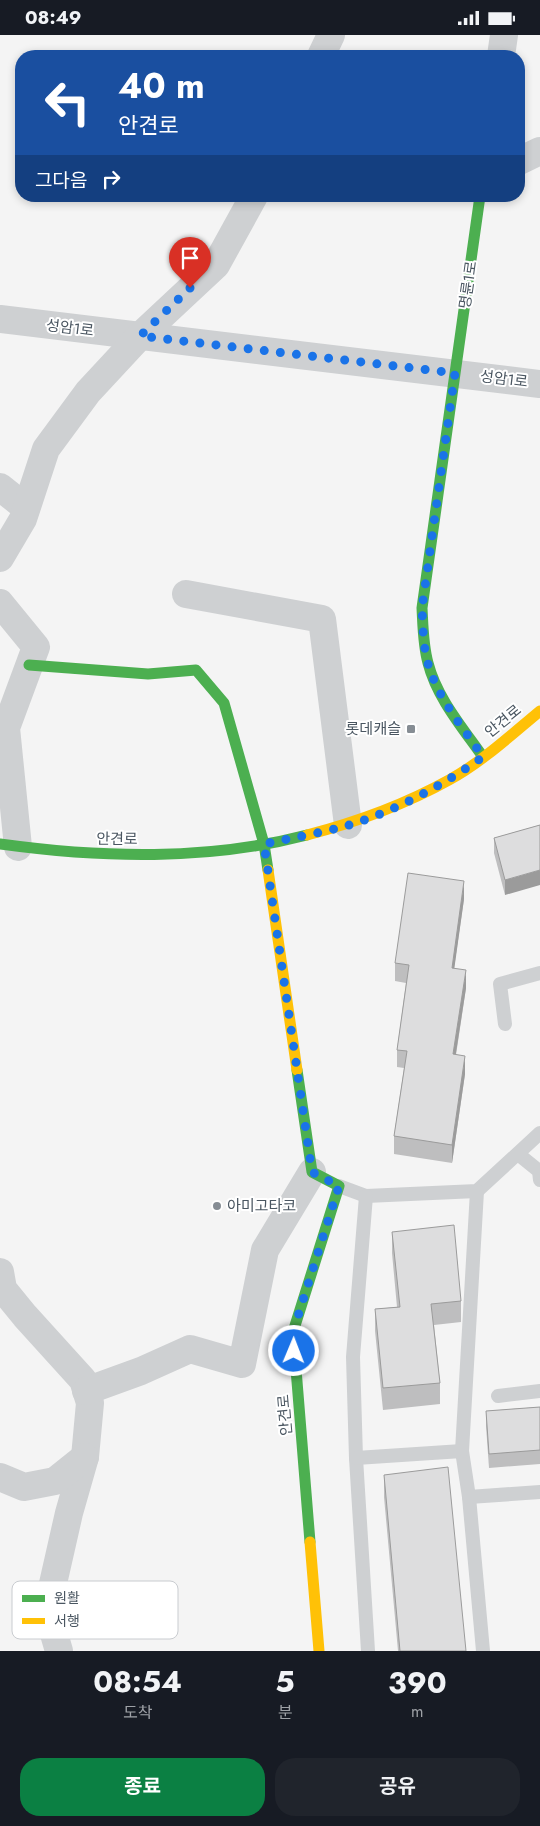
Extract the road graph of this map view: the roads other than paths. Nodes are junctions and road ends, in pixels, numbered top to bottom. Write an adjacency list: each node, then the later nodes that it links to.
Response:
1 (331, 35): 3 (street)
2 (504, 35): 4 (street)
3 (324, 50)
4 (502, 50)
5 (540, 151): 6 (street)
6 (525, 158)
7 (251, 202): 10 (street)
8 (479, 202): 11 (street, 명륜1로)
9 (0, 319): 10 (street, 성암1로)
10 (140, 336): 11 (street, 성암1로); 14 (street)
11 (455, 373): 12 (street, 성암1로); 20 (street, 명륜1로)
12 (540, 384)
13 (0, 487): 14 (street)
14 (27, 505): 15 (street)
15 (0, 558)
16 (186, 594): 21 (street)
17 (0, 603): 18 (street)
18 (29, 665): 22 (street); 23 (street)
19 (540, 711): 20 (street, 안견로)
20 (483, 757): 21 (street, 안견로)
21 (348, 825): 22 (street, 안견로)
22 (264, 844): 23 (street, 안견로); 28 (street)
23 (9, 845)
24 (540, 973): 25 (lane)
25 (505, 1024)
26 (540, 1133): 27 (lane)
27 (518, 1154): 29 (lane); 31 (lane)
28 (312, 1172): 30 (street); 34 (street)
29 (540, 1180)
30 (339, 1186): 32 (lane); 46 (street, 안견로)
31 (478, 1191): 32 (lane); 37 (lane)
32 (366, 1196): 39 (lane)
33 (0, 1273): 34 (street)
34 (86, 1391): 38 (street)
35 (540, 1391): 36 (lane)
36 (498, 1396)
37 (462, 1451): 39 (lane); 42 (lane)
38 (85, 1457): 40 (street); 43 (street)
39 (356, 1457): 47 (lane)
40 (0, 1477)
41 (540, 1492): 42 (lane)
42 (469, 1497): 48 (lane)
43 (54, 1581)
44 (55, 1639): 45 (street)
45 (59, 1651)
46 (319, 1651)
47 (368, 1651)
48 (483, 1651)

